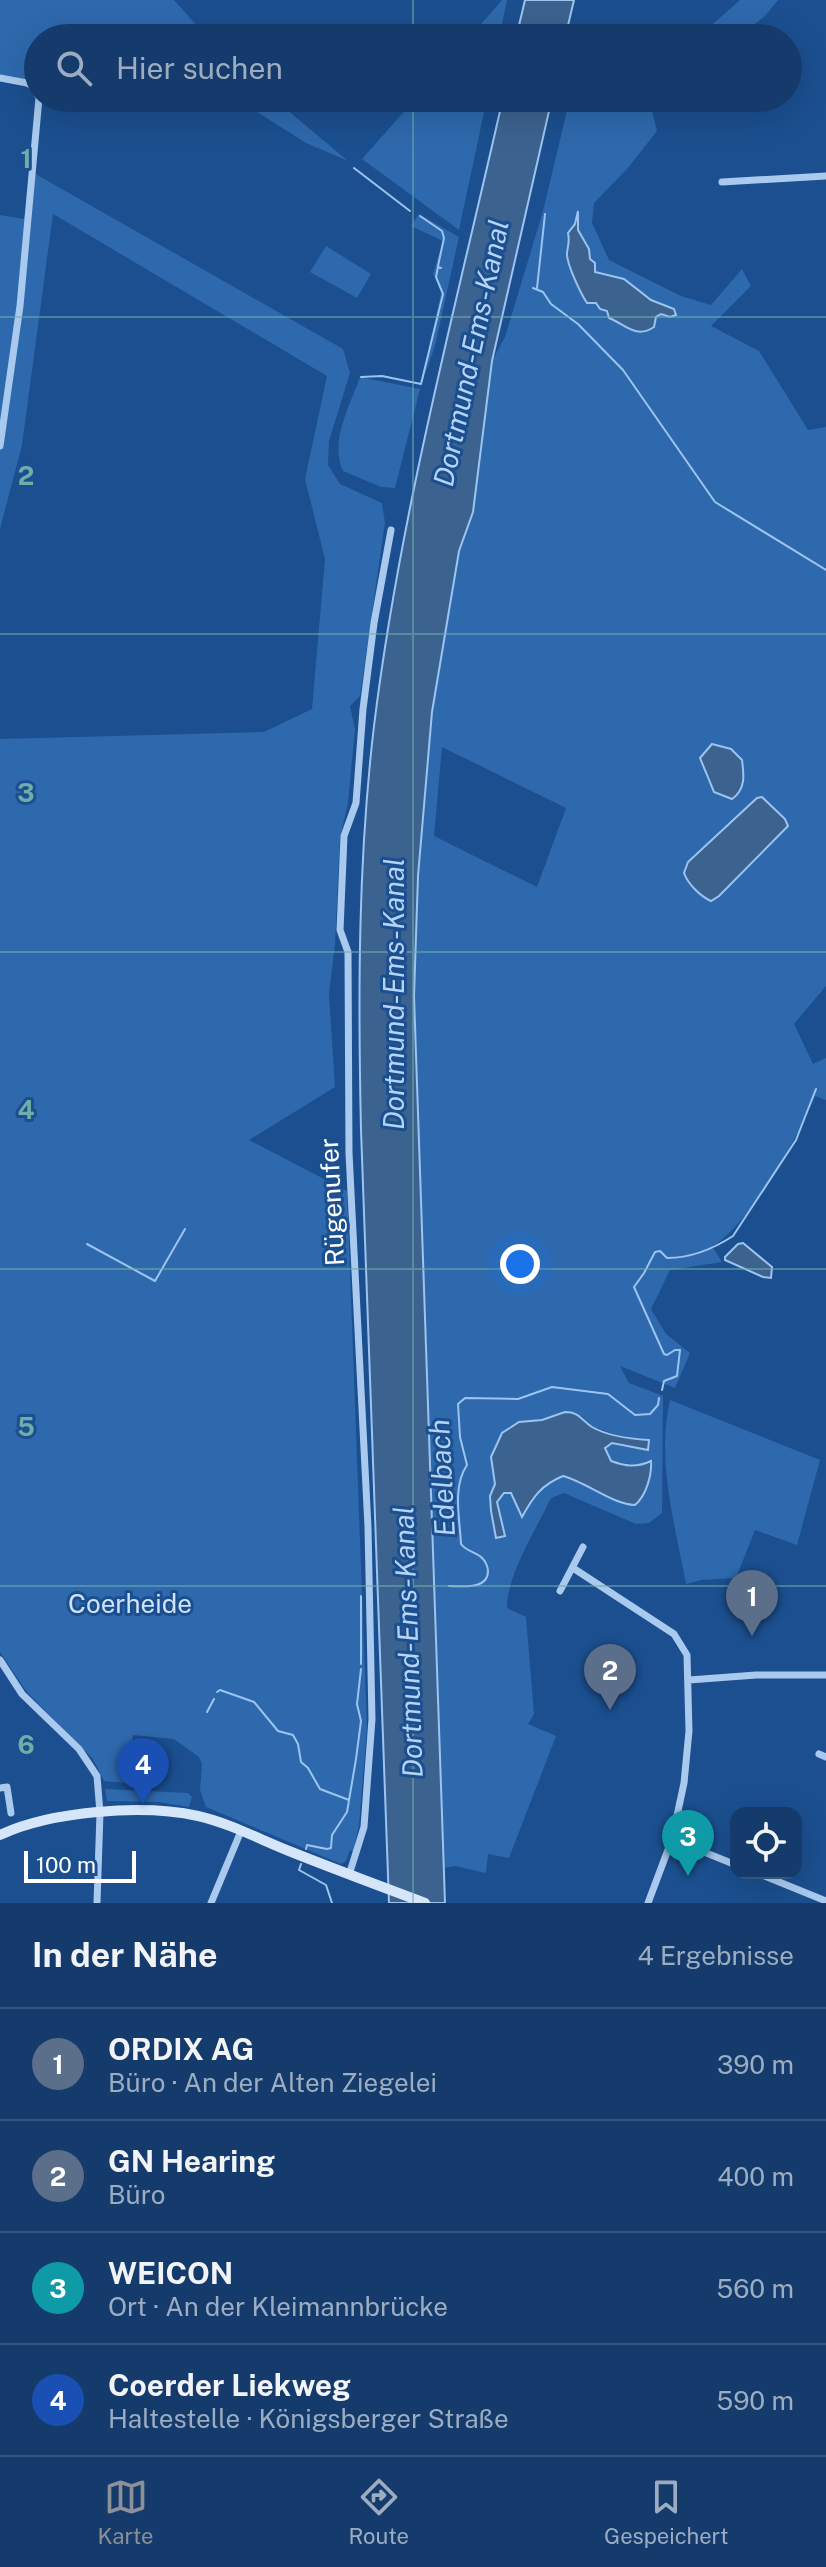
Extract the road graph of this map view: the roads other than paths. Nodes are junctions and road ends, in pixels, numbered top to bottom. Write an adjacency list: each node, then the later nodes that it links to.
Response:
1 (0, 78): 2 (street)
2 (24, 82)
3 (37, 112): 6 (street)
4 (826, 176): 5 (street)
5 (722, 182)
6 (0, 446)
7 (391, 530): 24 (street, Rügenufer)
8 (583, 1547): 9 (street)
9 (573, 1568): 10 (street); 13 (street)
10 (560, 1591)
11 (0, 1660): 17 (street)
12 (826, 1675): 13 (street)
13 (689, 1680): 21 (street)
14 (8, 1775): 15 (street)
15 (4, 1787): 16 (street)
16 (11, 1813)
17 (100, 1813): 18 (street); 19 (street); 27 (street)
18 (30, 1825): 20 (street); 22 (street)
19 (241, 1831): 24 (street); 28 (street)
20 (0, 1835)
21 (672, 1839): 23 (street); 30 (street)
22 (0, 1843)
23 (730, 1863)
24 (349, 1875): 29 (street)
25 (772, 1879): 26 (street)
26 (826, 1901)
27 (97, 1903)
28 (211, 1903)
29 (425, 1903)
30 (648, 1903)

